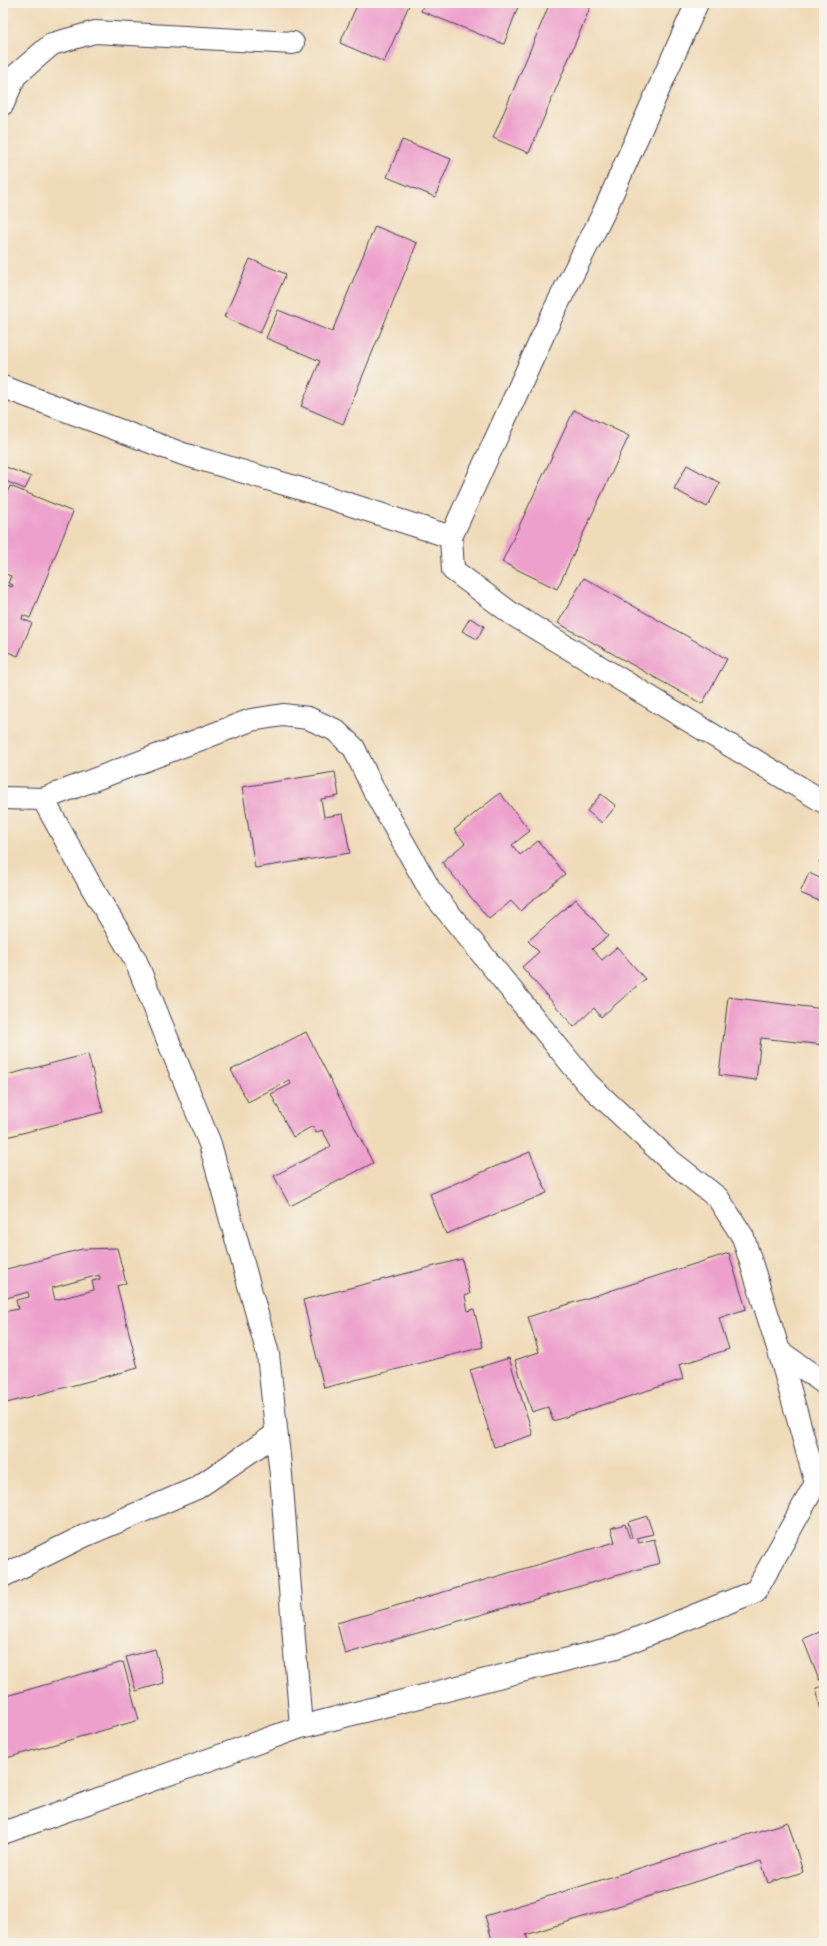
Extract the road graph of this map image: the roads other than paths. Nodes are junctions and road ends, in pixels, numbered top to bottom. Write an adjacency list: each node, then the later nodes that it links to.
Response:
1 (697, 3): 5 (street)
2 (293, 43): 3 (street)
3 (3, 104)
4 (3, 387): 5 (street)
5 (451, 537): 8 (street)
6 (3, 798): 7 (street)
7 (43, 799): 9 (street); 11 (street)
8 (824, 802)
9 (779, 1351): 10 (street); 13 (street)
10 (824, 1382)
11 (276, 1434): 14 (street); 15 (street)
12 (824, 1458): 13 (street)
13 (816, 1483): 15 (street)
14 (3, 1576)
15 (302, 1727): 16 (street)
16 (3, 1833)

